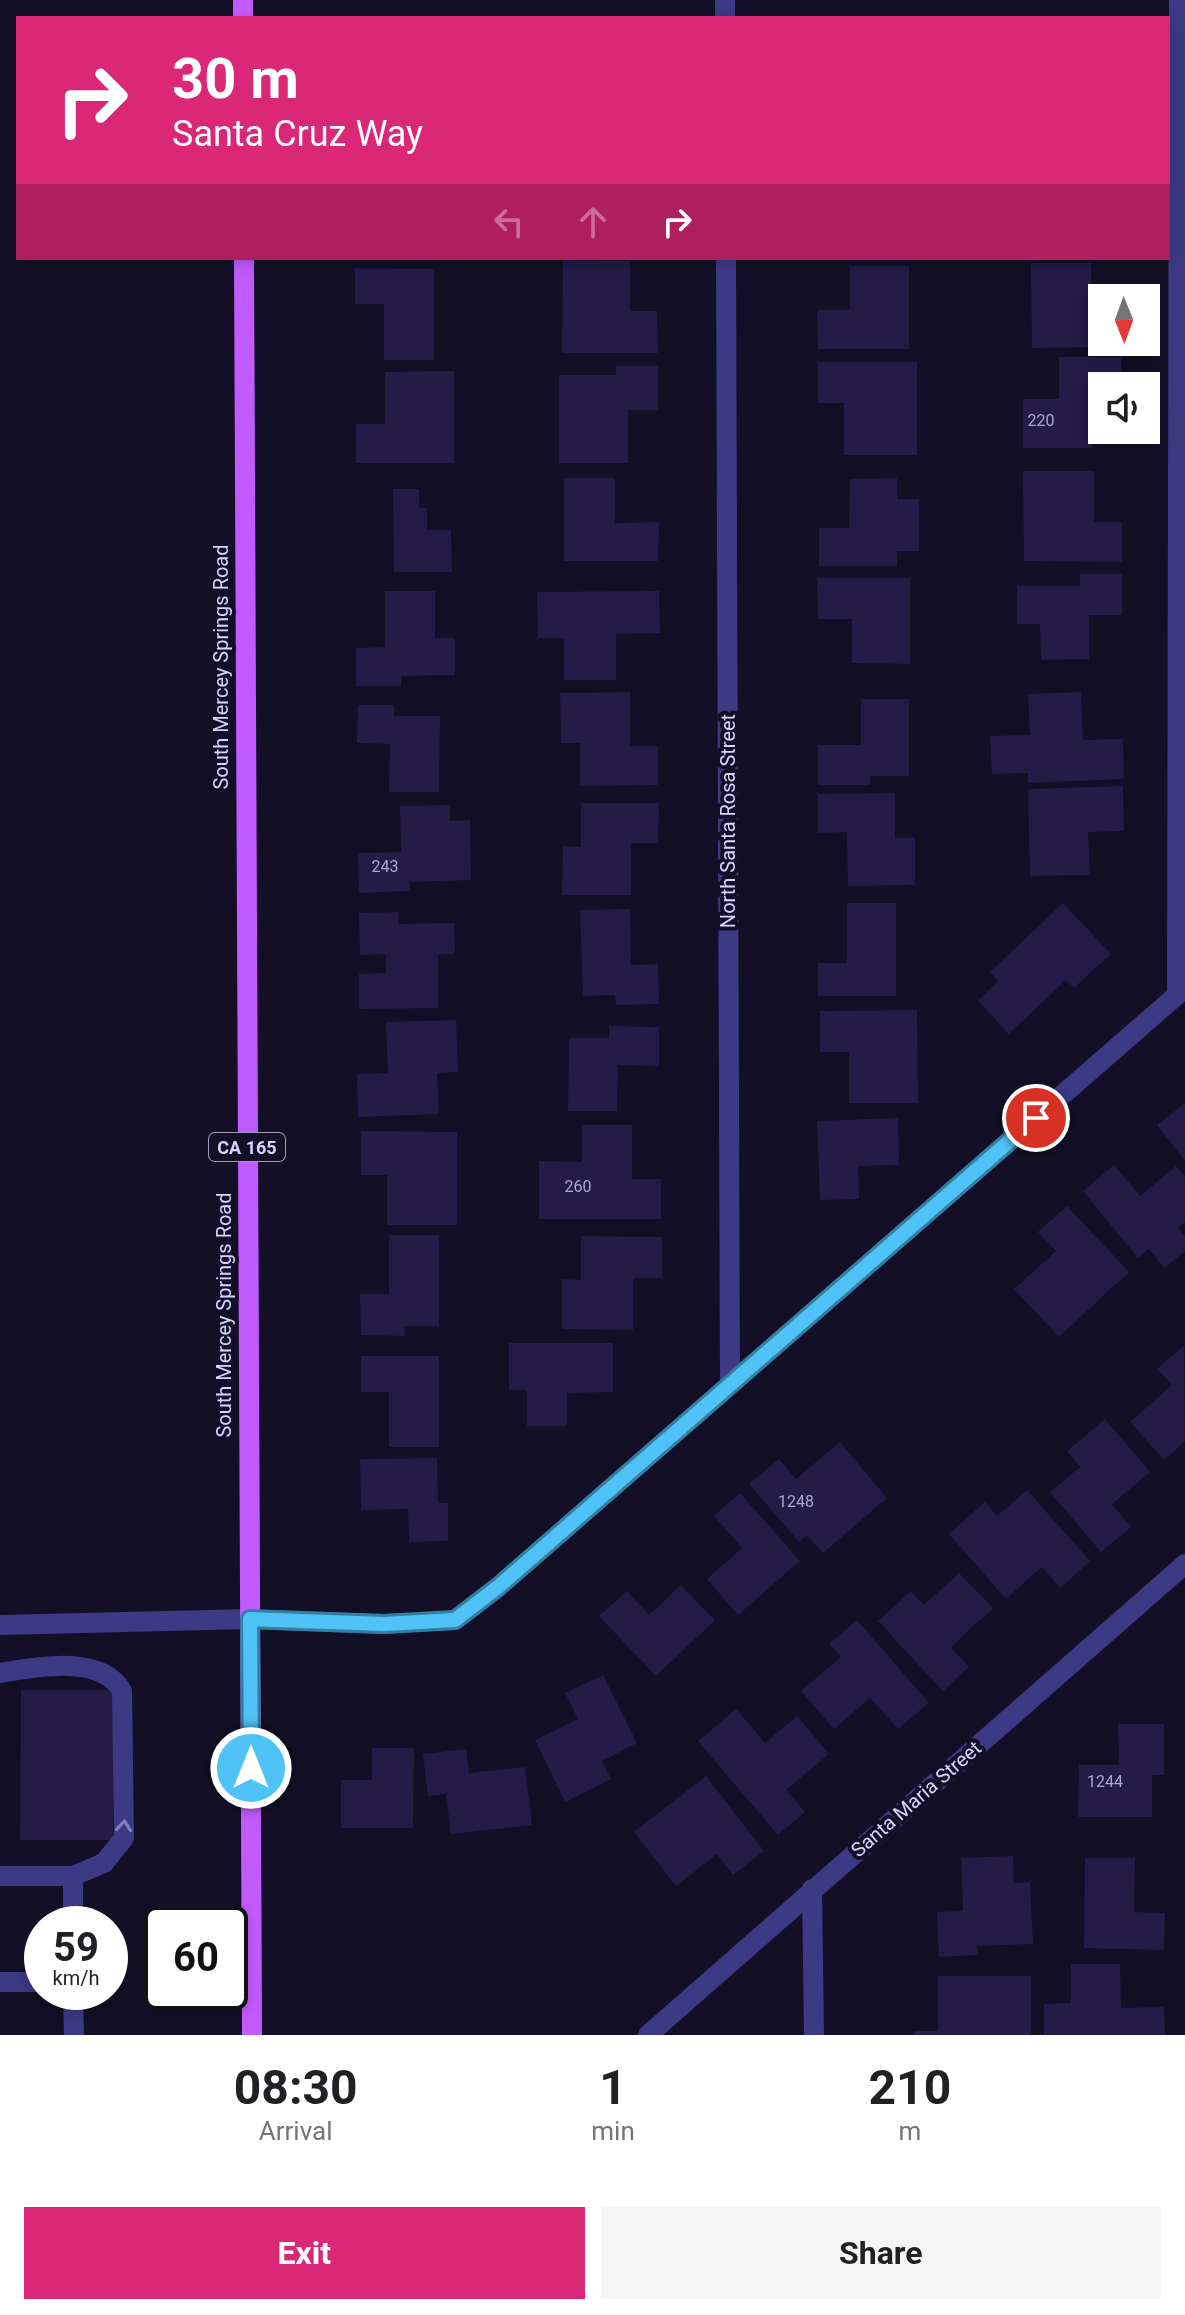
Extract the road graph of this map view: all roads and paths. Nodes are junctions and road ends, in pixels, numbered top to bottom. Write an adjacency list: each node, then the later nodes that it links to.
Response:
1 (1179, 0): 4 (street)
2 (244, 260): 6 (main road, South Mercey Springs Road / CA 165)
3 (726, 260): 4 (street, North Santa Rosa Street)
4 (730, 1384): 6 (street)
5 (1185, 1564): 11 (street, Santa Maria Street)
6 (250, 1619): 7 (street); 17 (main road, South Mercey Springs Road / CA 165)
7 (0, 1625)
8 (0, 1673): 10 (street, one-way to 8)
9 (0, 1876): 10 (street)
10 (73, 1876): 12 (street)
11 (812, 1889): 18 (street, Santa Maria Street); 19 (street)
12 (73, 1906)
13 (0, 1982): 14 (street)
14 (24, 1982)
15 (73, 2010): 16 (street)
16 (74, 2035)
17 (252, 2035)
18 (648, 2035)
19 (814, 2035)

